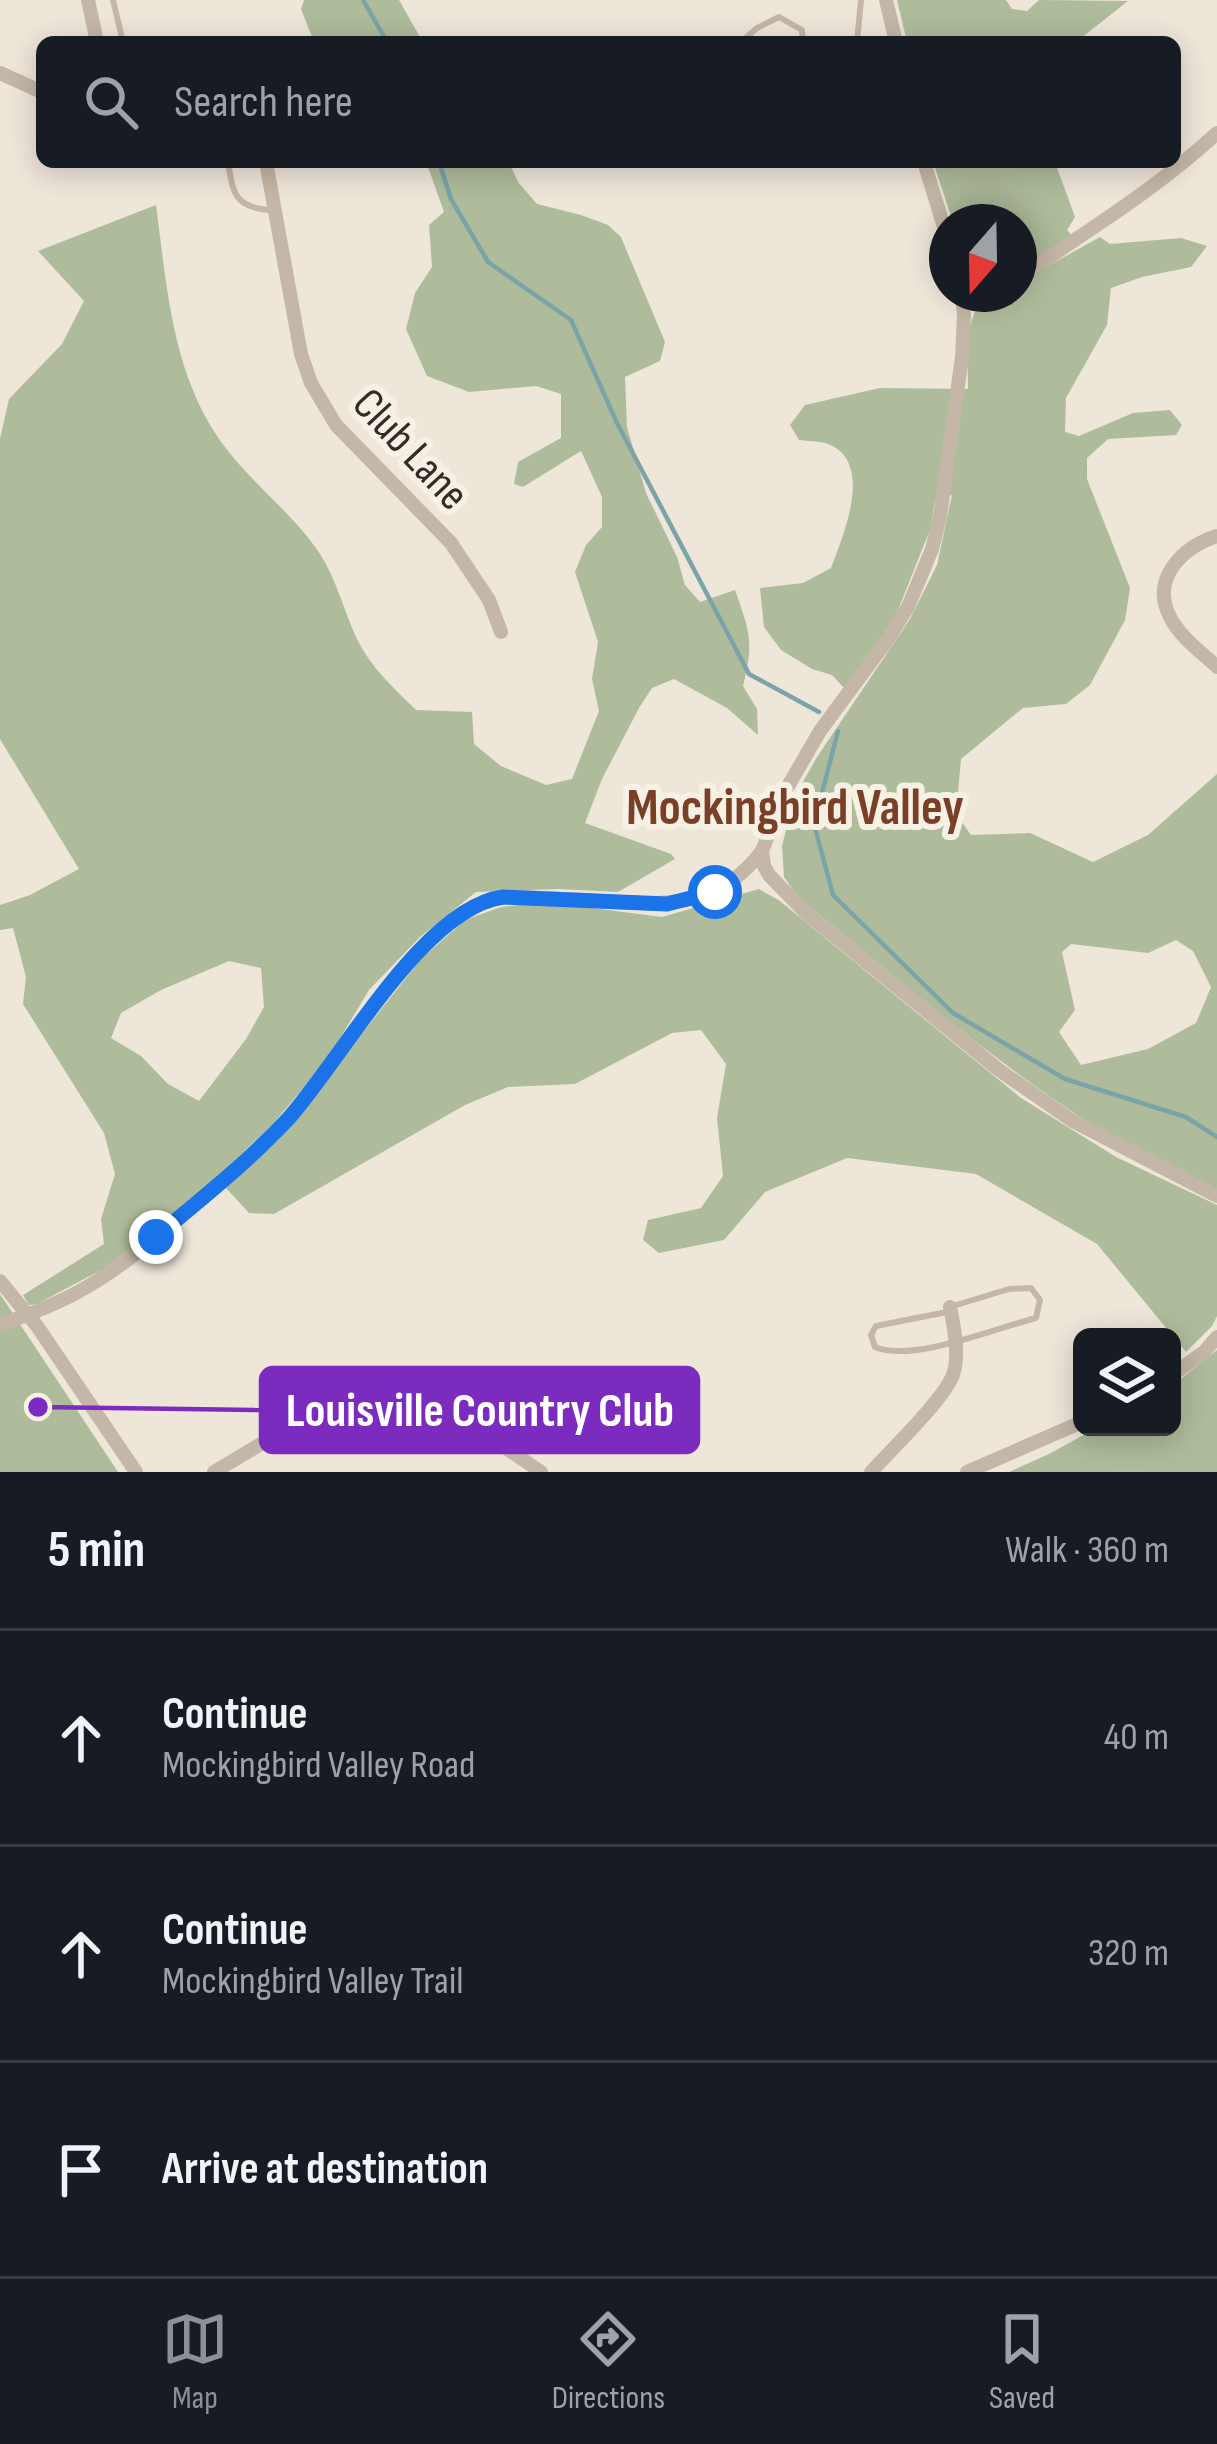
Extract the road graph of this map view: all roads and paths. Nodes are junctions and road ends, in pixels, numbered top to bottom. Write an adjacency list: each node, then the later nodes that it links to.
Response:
1 (88, 0): 5 (street)
2 (113, 0): 6 (lane)
3 (861, 0): 9 (lane)
4 (886, 0): 10 (street)
5 (96, 36)
6 (122, 36)
7 (748, 36): 8 (lane)
8 (802, 36)
9 (858, 36)
10 (895, 36)
11 (0, 73): 12 (street)
12 (36, 89)
13 (1217, 133): 14 (street)
14 (1181, 163)
15 (229, 168): 20 (lane)
16 (267, 168): 20 (street, Club Lane)
17 (926, 168): 19 (street)
18 (1175, 168): 21 (street)
19 (937, 204)
20 (275, 210): 24 (street, Club Lane)
21 (1037, 262)
22 (964, 312): 26 (street)
23 (1217, 536): 25 (street)
24 (501, 632)
25 (1217, 667)
26 (762, 851): 27 (street); 30 (street)
27 (1217, 1196)
28 (0, 1281): 30 (street)
29 (950, 1309): 33 (street); 33 (lane); 33 (lane)
30 (26, 1315): 31 (street); 36 (street)
31 (0, 1325)
32 (1217, 1337): 34 (street)
33 (955, 1343): 39 (street)
34 (1181, 1369)
35 (1073, 1426): 40 (street)
36 (136, 1472)
37 (214, 1472): 38 (street)
38 (542, 1472)
39 (871, 1472)
40 (967, 1472)

